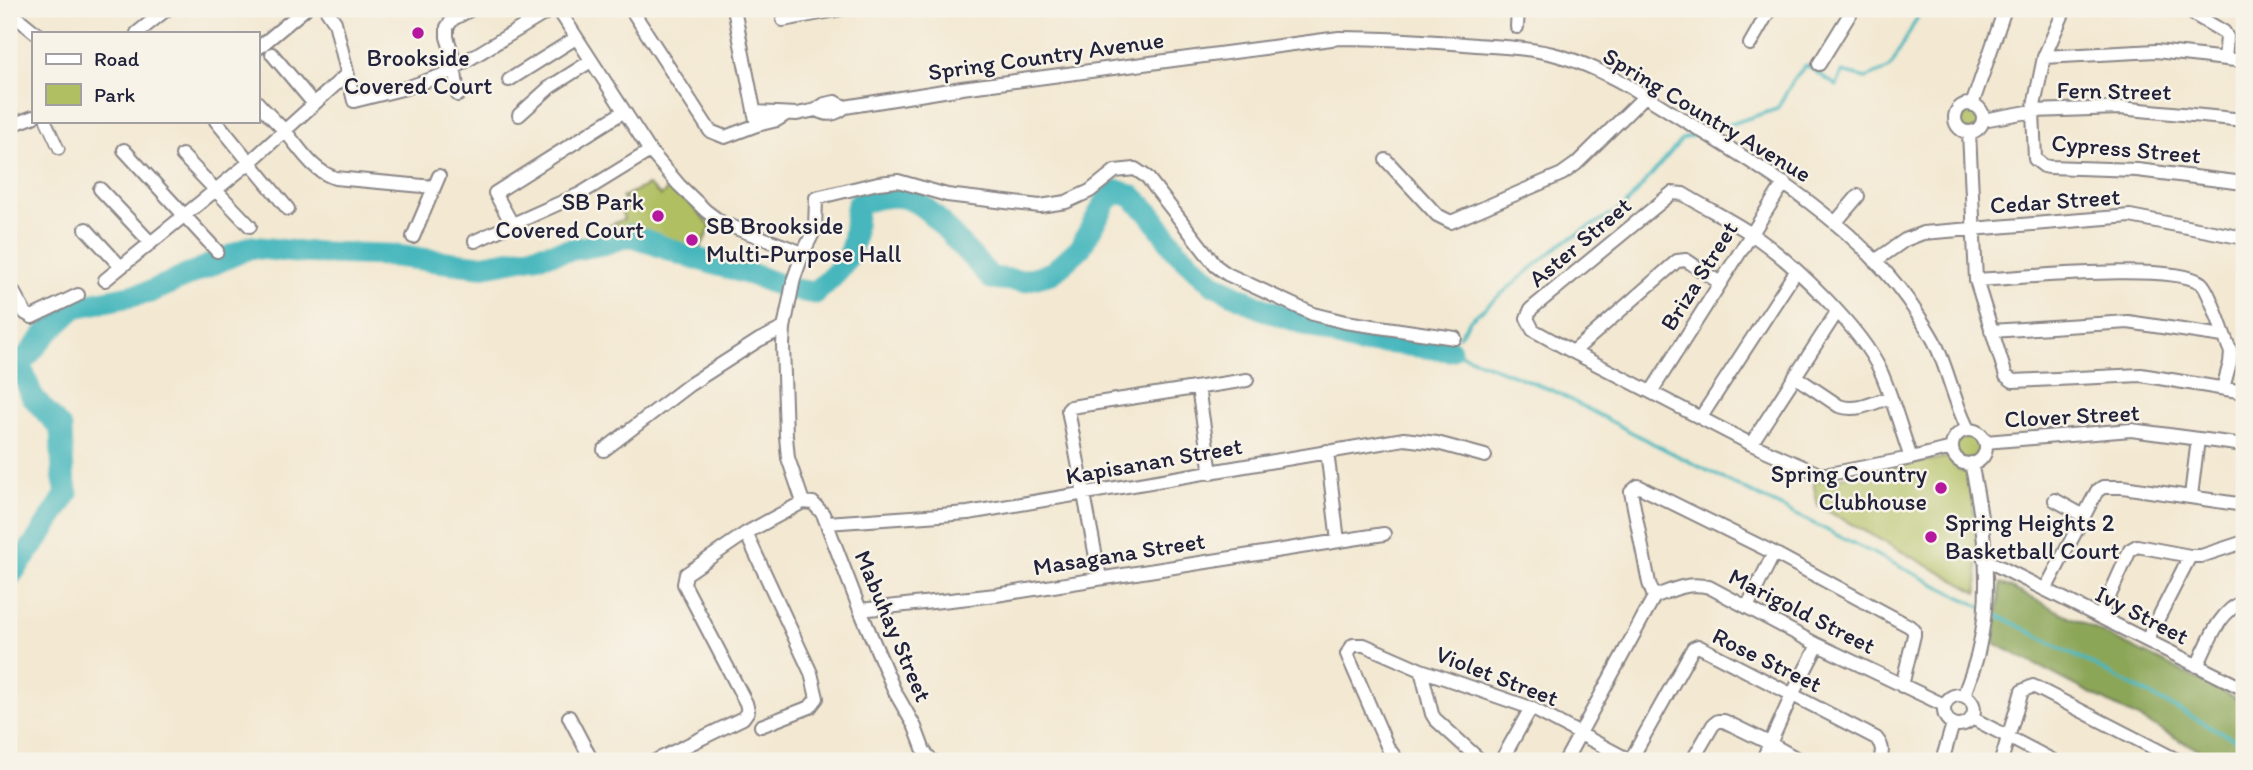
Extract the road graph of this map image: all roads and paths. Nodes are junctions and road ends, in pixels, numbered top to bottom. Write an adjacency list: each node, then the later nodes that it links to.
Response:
1 (167, 9): 20 (street)
2 (305, 9): 23 (street)
3 (472, 9): 30 (street)
4 (552, 9): 30 (street)
5 (558, 9): 21 (street)
6 (631, 9): 42 (street, Spring Country Avenue)
7 (734, 9): 42 (street)
8 (842, 9): 17 (street)
9 (1518, 9): 18 (street)
10 (1770, 9): 22 (street)
11 (1853, 9): 29 (street)
12 (2004, 9): 37 (street)
13 (2065, 9): 25 (street, Cypress Street)
14 (2185, 9): 26 (street)
15 (329, 10): 31 (street)
16 (9, 11): 19 (street)
17 (783, 20)
18 (1517, 27)
19 (35, 32)
20 (138, 32)
21 (576, 38): 27 (street); 32 (street)
22 (1750, 44)
23 (259, 47)
24 (272, 54): 36 (street)
25 (2044, 57): 26 (street); 38 (street, Cypress Street)
26 (2225, 59): 28 (street)
27 (591, 61): 39 (street); 40 (street)
28 (2244, 61)
29 (1819, 64)
30 (455, 69): 31 (street); 33 (street)
31 (346, 75): 36 (street)
32 (509, 80)
33 (458, 95)
34 (1645, 96): 42 (street, Spring Country Avenue); 54 (street); 56 (street, Spring Country Avenue)
35 (259, 104): 48 (street)
36 (314, 104): 48 (street)
37 (1972, 105): 43 (street); 49 (street)
38 (2033, 111): 43 (street, Fern Street); 44 (street, Fern Street); 57 (street, Cypress Street)
39 (623, 112): 52 (street); 64 (street)
40 (519, 114)
41 (32, 117): 47 (street)
42 (755, 118)
43 (1983, 120): 49 (street)
44 (2244, 120)
45 (46, 122): 50 (street)
46 (217, 122): 55 (street)
47 (9, 126)
48 (285, 131): 55 (street); 69 (street)
49 (1969, 132): 67 (street)
50 (59, 149)
51 (124, 150): 62 (street)
52 (650, 151): 64 (street); 74 (street)
53 (182, 155): 59 (street)
54 (1386, 160)
55 (250, 162): 59 (street); 61 (street)
56 (1784, 183): 63 (street, Spring Country Avenue); 68 (street, Briza Street)
57 (2244, 183)
58 (100, 188): 72 (street)
59 (215, 190): 62 (street); 65 (street)
60 (1858, 196): 63 (street)
61 (288, 209)
62 (184, 216): 72 (street); 73 (street)
63 (1835, 223): 75 (street, Spring Country Avenue)
64 (512, 224): 71 (street)
65 (250, 226)
66 (86, 229): 76 (street)
67 (1972, 229): 70 (street, Cedar Street); 75 (street, Cedar Street); 79 (street)
68 (1751, 233): 77 (street, Aster Street); 80 (street, Briza Street); 88 (street, Aster Street)
69 (412, 237)
70 (2244, 238)
71 (475, 241)
72 (151, 243): 76 (street)
73 (217, 251)
74 (803, 253): 84 (street); 87 (street)
75 (1875, 261): 97 (street, Spring Country Avenue)
76 (121, 267): 78 (street)
77 (1797, 271): 83 (street, Aster Street); 96 (street)
78 (105, 280)
79 (1976, 280): 85 (street); 86 (street)
80 (1720, 283): 88 (street); 94 (street, Briza Street)
81 (9, 284): 82 (street)
82 (78, 295)
83 (1837, 312): 89 (street); 95 (street, Aster Street)
84 (784, 328): 103 (street); 112 (street)
85 (1991, 331): 86 (street); 92 (street)
86 (2223, 336): 92 (street)
87 (1455, 338)
88 (1573, 352): 94 (street, Aster Street)
89 (1796, 377): 95 (street); 100 (street)
90 (1247, 380): 91 (street)
91 (1198, 388): 108 (street); 109 (street)
92 (2223, 388): 93 (street)
93 (2244, 391)
94 (1651, 392): 96 (street, Aster Street)
95 (1890, 397): 106 (street, Aster Street)
96 (1701, 417): 100 (street, Aster Street)
97 (1968, 429): 99 (street); 102 (street)
98 (2198, 439): 99 (street, Clover Street); 101 (street, Clover Street); 110 (street)
99 (1985, 442): 107 (street)
100 (1751, 444): 106 (street, Aster Street)
101 (2244, 445)
102 (1952, 448): 106 (street, Aster Street); 107 (street)
103 (604, 450)
104 (1326, 451): 105 (street, Kapisanan Street); 108 (street, Kapisanan Street); 118 (street)
105 (1485, 456)
106 (1911, 458)
107 (1971, 463): 122 (street)
108 (1211, 473): 109 (street, Kapisanan Street)
109 (1084, 494): 115 (street, Kapisanan Street); 123 (street)
110 (2190, 496): 113 (street); 114 (street)
111 (2055, 500): 114 (street)
112 (803, 502): 115 (street, Mabuhay Street); 116 (street)
113 (2244, 505)
114 (2084, 516): 124 (street)
115 (827, 523): 128 (street, Mabuhay Street)
116 (746, 533): 143 (street); 149 (street)
117 (1384, 534): 118 (street, Masagana Street)
118 (1338, 541): 123 (street, Masagana Street)
119 (2244, 542): 121 (street)
120 (1774, 553): 125 (street); 127 (street); 134 (street)
121 (2190, 556): 129 (street); 130 (street)
122 (1984, 559): 124 (street, Ivy Street); 137 (street)
123 (1100, 578): 128 (street, Masagana Street)
124 (2045, 590): 129 (street, Ivy Street)
125 (1654, 597): 127 (street, Marigold Street); 144 (street)
126 (2244, 601): 132 (street)
127 (1747, 607): 131 (street, Marigold Street)
128 (860, 610): 150 (street, Mabuhay Street)
129 (2101, 617): 130 (street, Ivy Street)
130 (2147, 640): 132 (street, Ivy Street)
131 (1818, 646): 134 (street, Marigold Street); 136 (street)
132 (2197, 666): 135 (street, Ivy Street)
133 (1421, 670): 139 (street, Violet Street); 151 (street, Violet Street); 152 (street)
134 (1902, 686): 138 (street, Marigold Street)
135 (2244, 689)
136 (1792, 695): 146 (street); 155 (street, Rose Street); 159 (street, Rose Street)
137 (1964, 695): 138 (street); 141 (street)
138 (1944, 705): 142 (street)
139 (1531, 708): 144 (street, Violet Street); 153 (street)
140 (569, 717): 148 (street)
141 (1972, 718): 142 (street); 145 (street)
142 (1953, 724): 160 (street)
143 (761, 726)
144 (1581, 733): 154 (street); 155 (street, Violet Street)
145 (2009, 737): 147 (street); 161 (street); 162 (street)
146 (1771, 744): 156 (street); 157 (street); 158 (street)
147 (2173, 760)
148 (592, 761)
149 (655, 761)
150 (932, 761)
151 (1398, 761)
152 (1480, 761)
153 (1501, 761)
154 (1565, 761)
155 (1630, 761)
156 (1692, 761)
157 (1762, 761)
158 (1801, 761)
159 (1880, 761)
160 (1942, 761)
161 (2001, 761)
162 (2054, 761)

